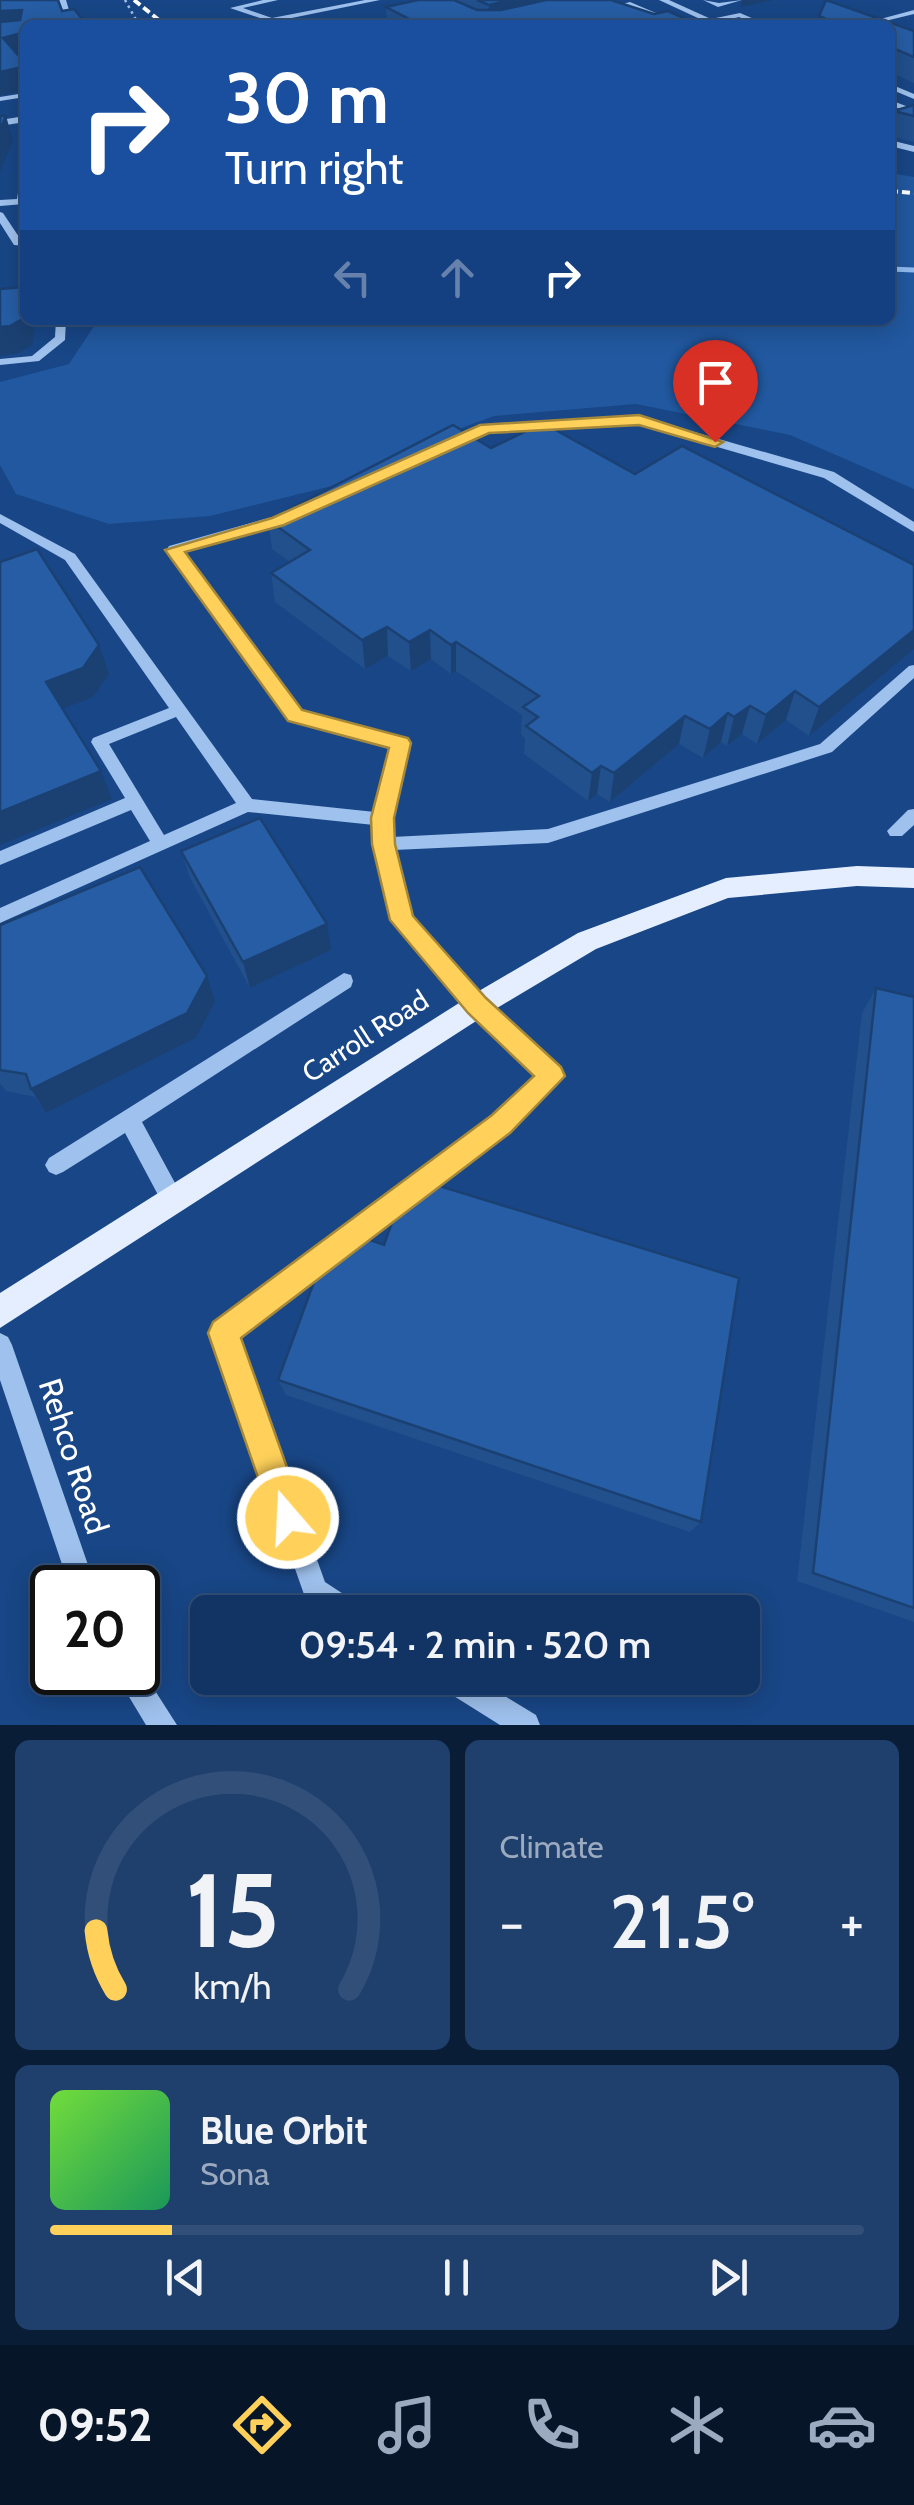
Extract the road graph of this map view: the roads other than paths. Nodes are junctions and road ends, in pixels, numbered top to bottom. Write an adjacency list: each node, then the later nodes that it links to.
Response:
1 (274, 0): 6 (street)
2 (376, 0): 14 (street)
3 (663, 0): 11 (street)
4 (707, 0): 5 (street)
5 (738, 0)
6 (254, 2): 13 (street)
7 (606, 4): 8 (street); 12 (street); 16 (street)
8 (589, 8)
9 (914, 12): 21 (street)
10 (411, 14): 15 (street)
11 (696, 14): 17 (street); 18 (street)
12 (624, 17)
13 (269, 20)
14 (284, 20)
15 (385, 20)
16 (665, 20)
17 (671, 20)
18 (709, 20)
19 (725, 20): 20 (street)
20 (752, 20)
21 (882, 20)
22 (0, 215): 23 (street)
23 (20, 243)
24 (61, 325): 25 (street)
25 (0, 362)
26 (434, 452): 29 (street)
27 (312, 506): 35 (street)
28 (0, 518): 31 (street)
29 (914, 528)
30 (914, 670): 38 (street)
31 (180, 710): 32 (street); 33 (street)
32 (134, 801): 37 (street); 39 (street)
33 (247, 805): 35 (street); 37 (street)
34 (914, 816): 36 (street)
35 (382, 818): 38 (street)
36 (896, 831)
37 (160, 844): 41 (street)
38 (384, 844): 43 (street)
39 (0, 858)
40 (914, 878): 43 (main road, Carroll Road)
41 (0, 916)
42 (344, 981): 44 (street)
43 (477, 1006): 46 (main road, Carroll Road); 50 (street)
44 (129, 1119): 45 (street); 46 (street)
45 (56, 1164)
46 (173, 1201): 47 (main road, Carroll Road)
47 (0, 1312)
48 (0, 1345): 49 (street, Rehco Road)
49 (75, 1565)
50 (320, 1595)
51 (142, 1695): 53 (street)
52 (478, 1695): 54 (street)
53 (162, 1725)
54 (526, 1725)

